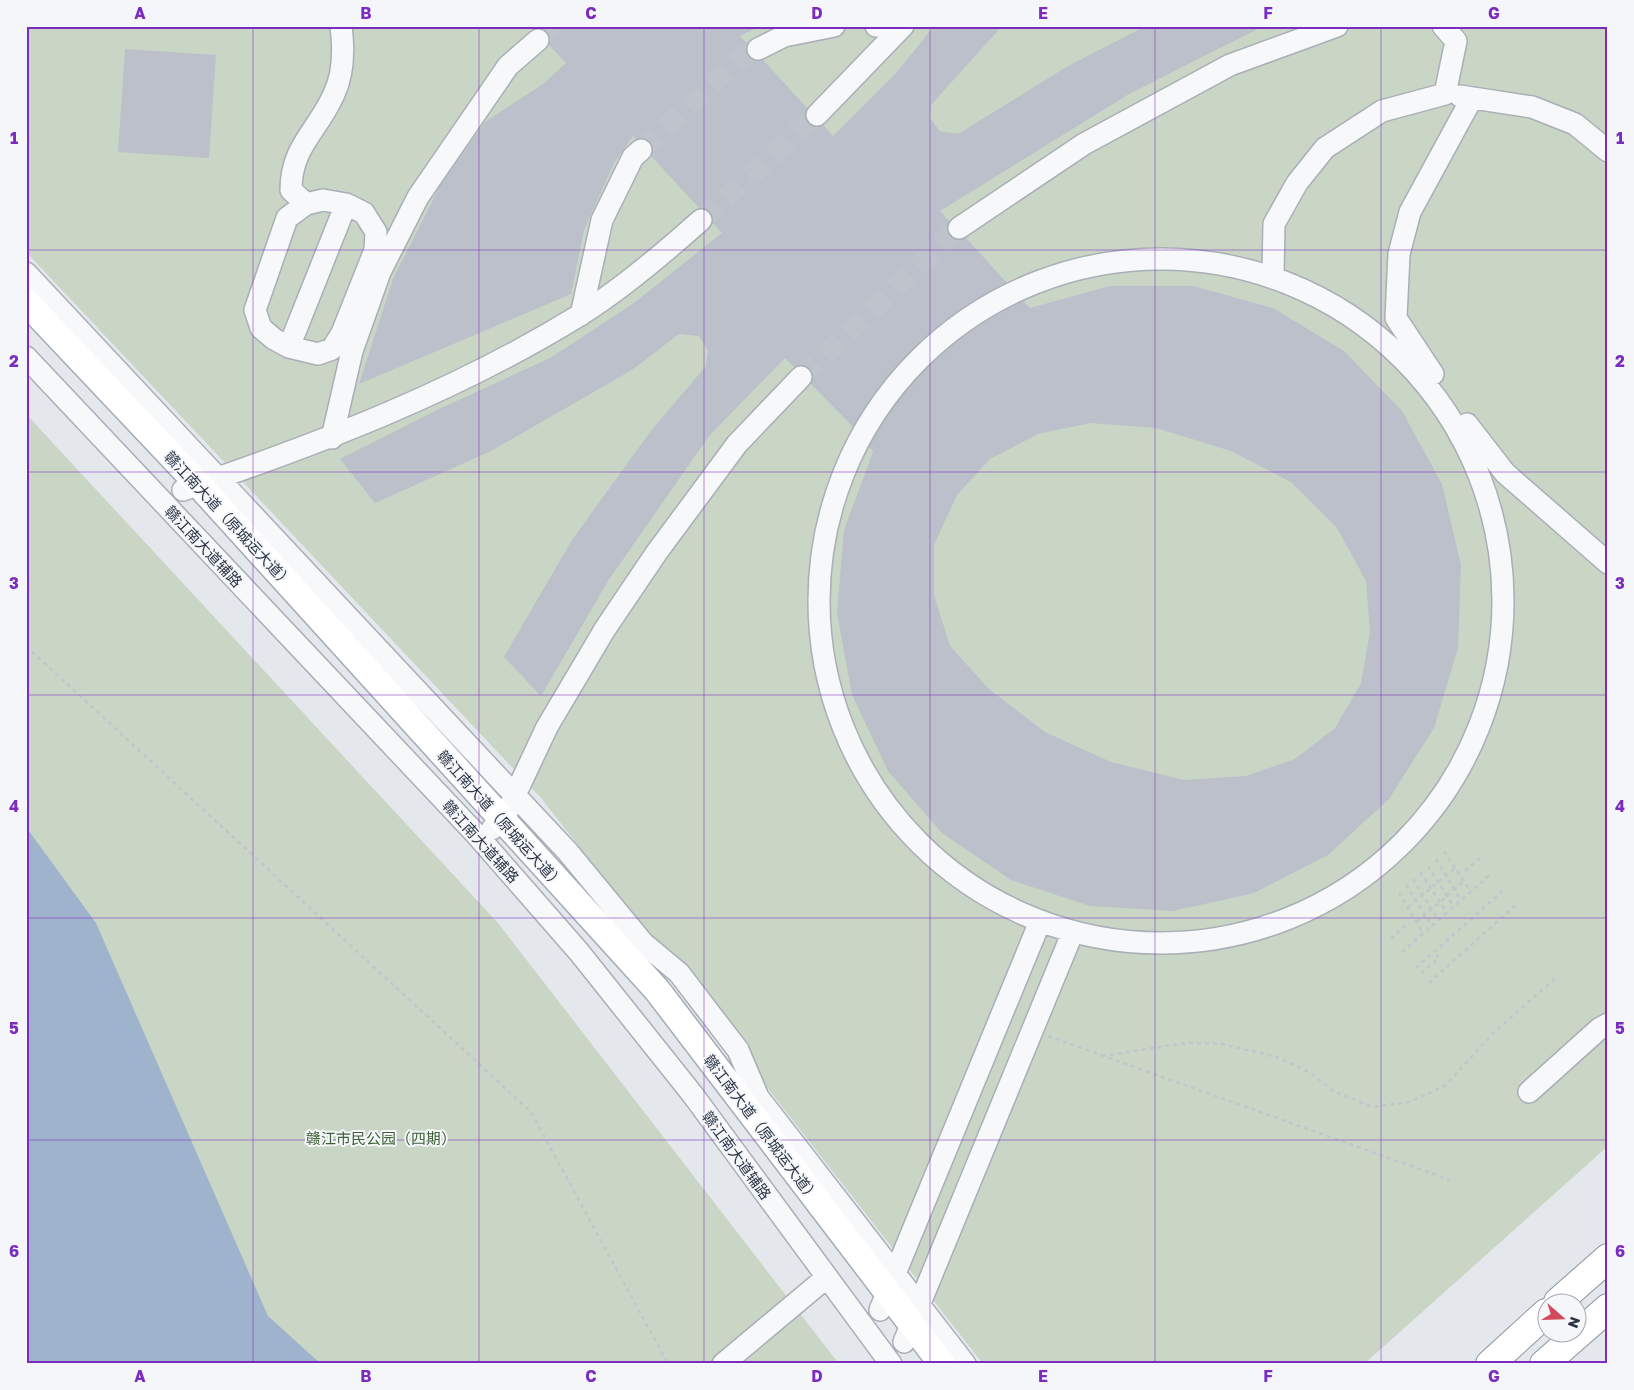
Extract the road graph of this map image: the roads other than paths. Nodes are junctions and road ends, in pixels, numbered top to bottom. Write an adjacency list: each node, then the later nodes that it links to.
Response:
1 (341, 26): 14 (street)
2 (834, 26): 8 (street)
3 (876, 26): 6 (street)
4 (1337, 26): 17 (street)
5 (1444, 26): 9 (street)
6 (902, 27): 11 (street)
7 (538, 40): 18 (street)
8 (758, 49)
9 (1445, 94): 10 (street); 20 (street)
10 (1472, 98): 13 (street); 30 (street)
11 (817, 115)
12 (641, 150): 22 (street)
13 (1608, 151)
14 (306, 204): 15 (street); 25 (street)
15 (346, 204): 18 (street); 25 (street)
16 (701, 220): 22 (street)
17 (959, 228)
18 (375, 268): 24 (street)
19 (26, 273): 29 (street)
20 (1273, 274): 33 (street); 34 (street)
21 (26, 302): 29 (main road, 赣江南大道（原城运大道）)
22 (581, 315): 28 (street)
23 (26, 324): 29 (main road, 赣江南大道（原城运大道）)
24 (347, 342): 25 (street); 28 (street)
25 (289, 347)
26 (26, 357): 38 (street, 赣江南大道辅路)
27 (801, 377): 31 (street)
28 (332, 438): 29 (street)
29 (201, 485): 31 (street); 32 (main road, 赣江南大道（原城运大道）)
30 (1608, 563)
31 (515, 795): 32 (street); 39 (street)
32 (496, 824): 39 (main road, 赣江南大道（原城运大道）)
33 (1039, 924): 34 (street); 39 (street)
34 (1072, 934): 43 (street)
35 (1608, 1024): 36 (street)
36 (1529, 1092)
37 (1608, 1258): 40 (highway)
38 (827, 1277): 44 (street); 45 (street, 赣江南大道辅路)
39 (888, 1292): 43 (main road, 赣江南大道（原城运大道）); 43 (street)
40 (1569, 1292)
41 (1608, 1308): 50 (highway)
42 (1536, 1322): 49 (highway)
43 (912, 1323): 46 (main road, 赣江南大道（原城运大道）); 47 (main road, 赣江南大道（原城运大道）); 48 (street)
44 (723, 1364)
45 (891, 1364)
46 (921, 1364)
47 (942, 1364)
48 (964, 1364)
49 (1490, 1364)
50 (1544, 1364)

